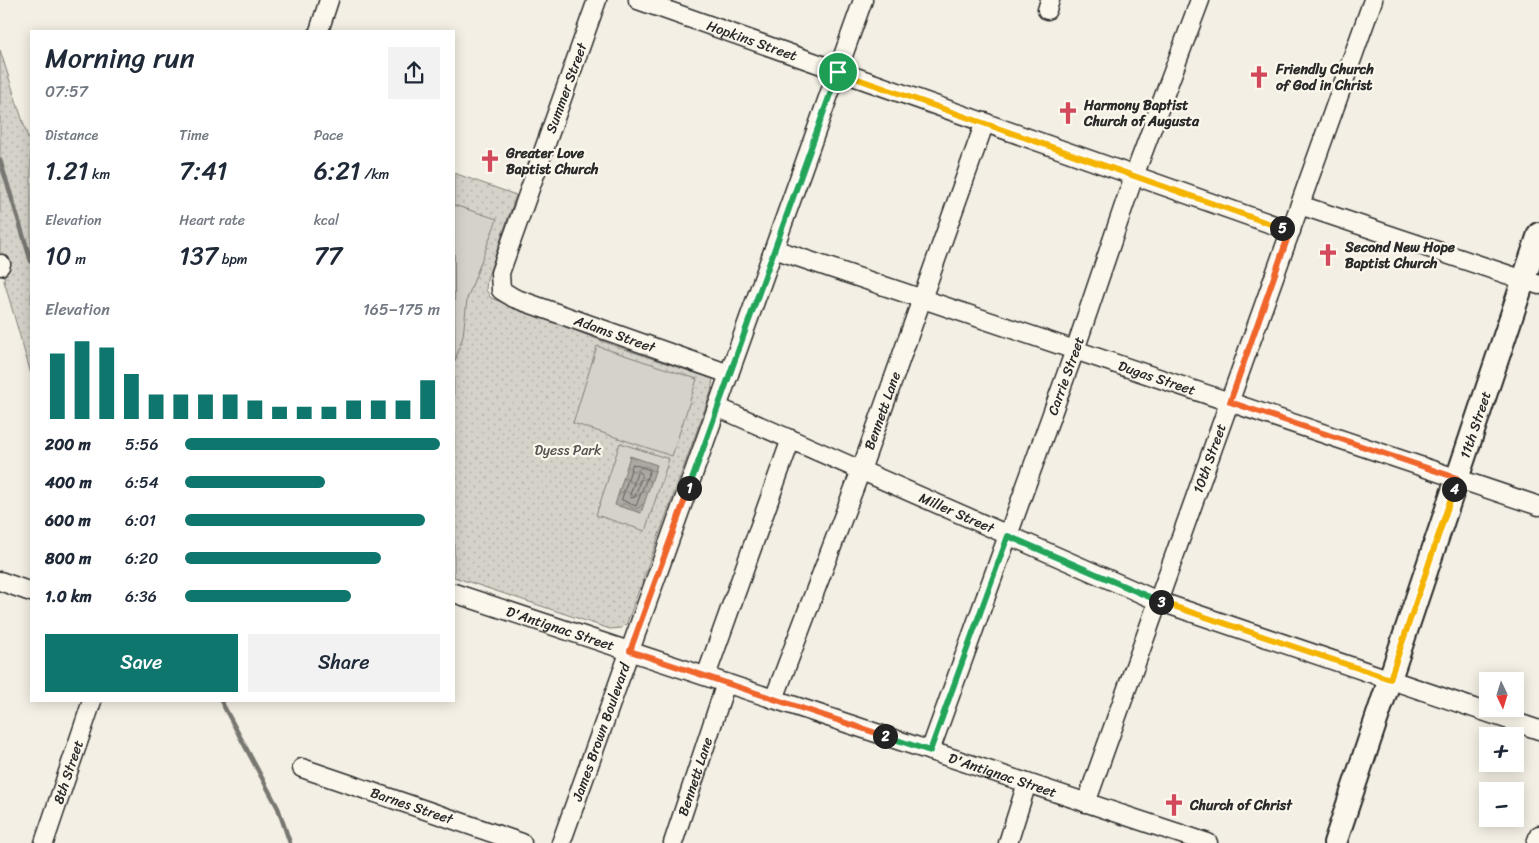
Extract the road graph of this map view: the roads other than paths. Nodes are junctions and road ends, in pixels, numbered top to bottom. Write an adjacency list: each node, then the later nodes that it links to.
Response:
1 (329, 0): 7 (street)
2 (597, 0): 16 (street, Summer Street)
3 (638, 0): 8 (street, Hopkins Street)
4 (863, 0): 8 (street, James Brown Boulevard)
5 (1200, 0): 10 (street, Carrie Street)
6 (1373, 0): 11 (street, 10th Street)
7 (318, 30)
8 (838, 72): 9 (street, Hopkins Street); 14 (street, James Brown Boulevard)
9 (985, 122): 10 (street, Hopkins Street); 17 (street, Bennett Lane)
10 (1134, 176): 12 (street, Hopkins Street); 18 (street, Carrie Street)
11 (1300, 205): 12 (street, 10th Street); 15 (street)
12 (1290, 231): 20 (street, 10th Street)
13 (1539, 234): 15 (main road, 11th Street)
14 (774, 248): 17 (street, Dugas Street); 19 (street, James Brown Boulevard)
15 (1532, 283): 24 (main road, 11th Street)
16 (501, 290): 19 (street, Adams Street)
17 (923, 299): 18 (street, Dugas Street); 23 (street, Bennett Lane)
18 (1075, 350): 20 (street, Dugas Street); 26 (street, Carrie Street)
19 (729, 374): 21 (street, James Brown Boulevard)
20 (1230, 402): 24 (street, Dugas Street); 30 (street, 10th Street)
21 (718, 407): 22 (street, Miller Street); 31 (street, James Brown Boulevard)
22 (790, 439): 23 (street, Miller Street); 32 (street)
23 (861, 470): 26 (street, Miller Street); 35 (street, Bennett Lane)
24 (1457, 478): 25 (street, Dugas Street); 33 (main road, 11th Street)
25 (1539, 506)
26 (1008, 536): 30 (street, Miller Street); 38 (street, Carrie Street)
27 (0, 581): 28 (street)
28 (30, 592)
29 (455, 593): 31 (street, D'Antignac Street)
30 (1158, 601): 33 (street, Miller Street); 41 (street, 10th Street)
31 (630, 651): 32 (street, D'Antignac Street); 45 (street, James Brown Boulevard)
32 (706, 676): 34 (street, D'Antignac Street)
33 (1390, 679): 37 (street, Miller Street); 49 (main road, 11th Street)
34 (726, 683): 35 (street, D'Antignac Street); 46 (street, Bennett Lane)
35 (774, 699): 38 (street, D'Antignac Street)
36 (92, 702): 43 (street, 8th Street)
37 (1539, 730)
38 (930, 751): 40 (street, D'Antignac Street)
39 (302, 768): 44 (street, Barnes Street)
40 (1026, 783): 41 (street, D'Antignac Street); 47 (street)
41 (1086, 803): 48 (street, D'Antignac Street)
42 (1539, 835): 50 (street)
43 (44, 843)
44 (522, 843)
45 (561, 843)
46 (673, 843)
47 (1008, 843)
48 (1208, 843)
49 (1335, 843)
50 (1536, 843)

